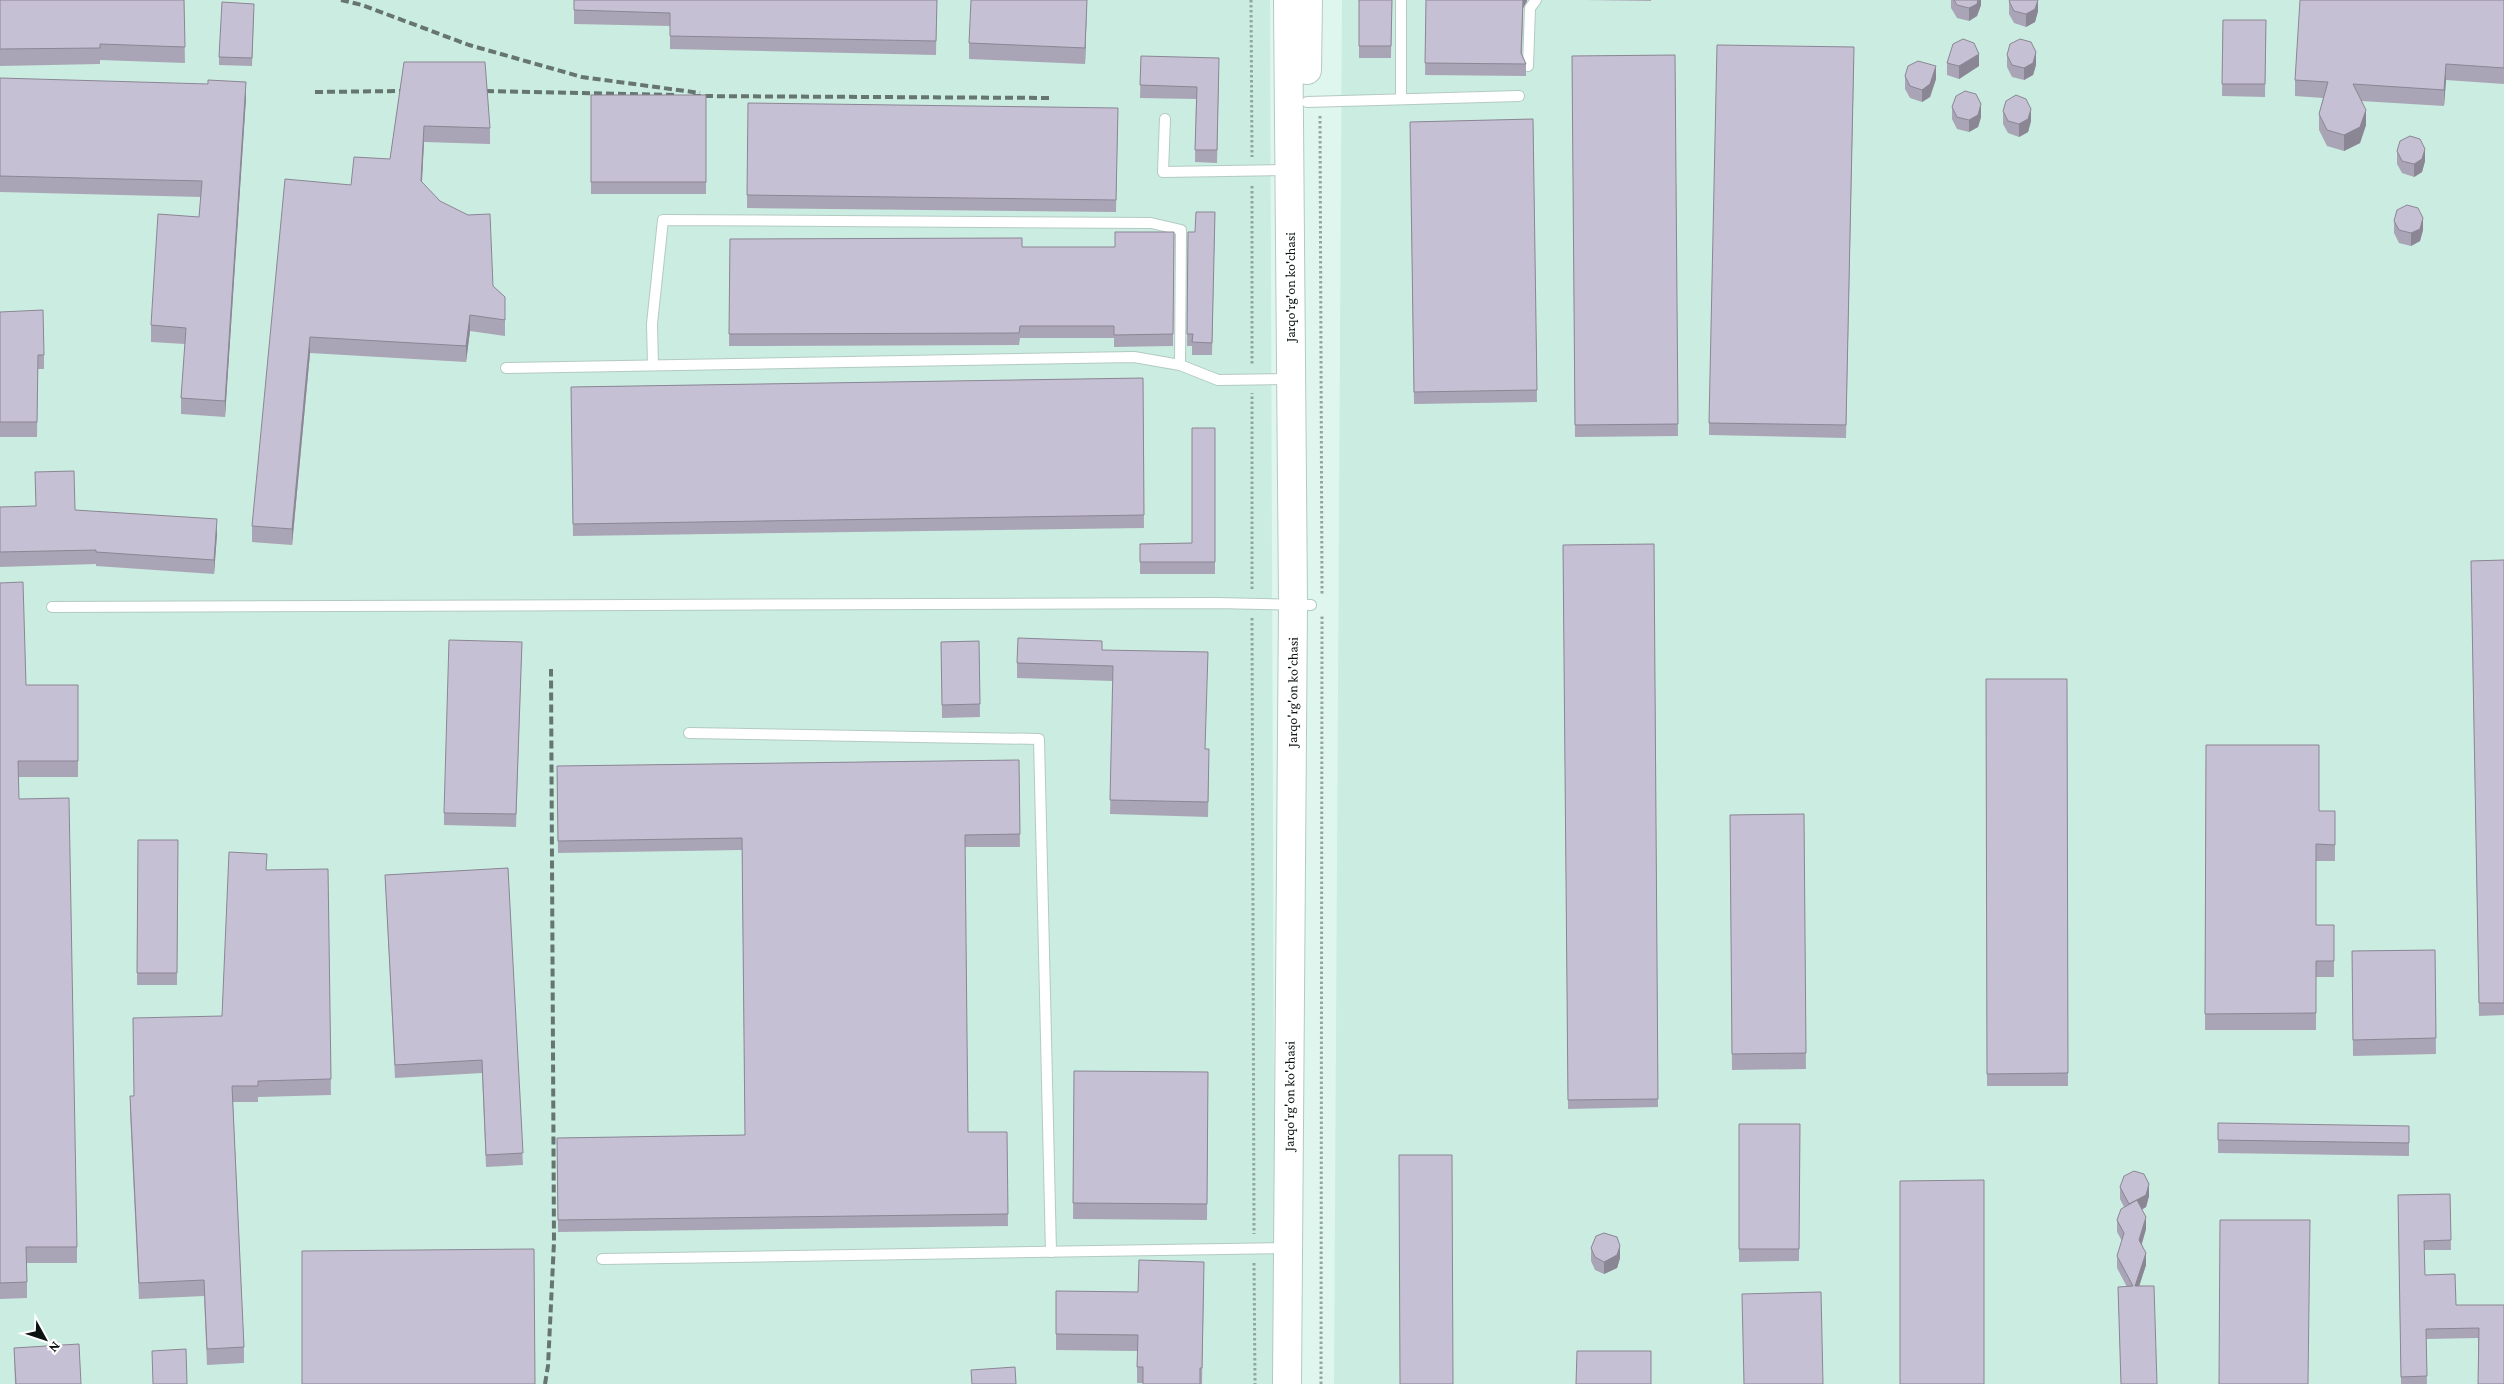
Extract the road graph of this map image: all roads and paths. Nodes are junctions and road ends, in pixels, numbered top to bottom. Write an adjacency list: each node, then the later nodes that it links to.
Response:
1 (1252, 0): 12 (path)
2 (1288, 0): 11 (main road, Jarqo'rg'on ko'chasi)
3 (1308, 0): 9 (main road, Jarqo'rg'on ko'chasi)
4 (1401, 0): 8 (lane)
5 (1536, 0): 6 (lane)
6 (1528, 66)
7 (1519, 96): 8 (lane)
8 (1401, 99): 9 (lane)
9 (1314, 102): 19 (main road, Jarqo'rg'on ko'chasi); 19 (path)
10 (1165, 119): 12 (lane)
11 (1289, 170): 12 (lane); 16 (main road, Jarqo'rg'on ko'chasi)
12 (1252, 171): 17 (path)
13 (653, 365): 14 (lane); 14 (lane); 15 (lane)
14 (1180, 365): 17 (lane)
15 (506, 368)
16 (1291, 379): 17 (lane); 19 (main road, Jarqo'rg'on ko'chasi)
17 (1252, 380): 18 (path)
18 (1252, 603): 19 (lane); 20 (lane); 22 (path)
19 (1312, 606): 23 (main road, Jarqo'rg'on ko'chasi); 28 (main road, Jarqo'rg'on ko'chasi); 29 (path)
20 (52, 607)
21 (689, 732): 24 (lane)
22 (1254, 1248): 23 (lane); 24 (lane); 26 (path)
23 (1288, 1248): 27 (main road, Jarqo'rg'on ko'chasi)
24 (1051, 1252): 25 (lane)
25 (602, 1259)
26 (1255, 1384)
27 (1287, 1384)
28 (1306, 1384)
29 (1321, 1384)

